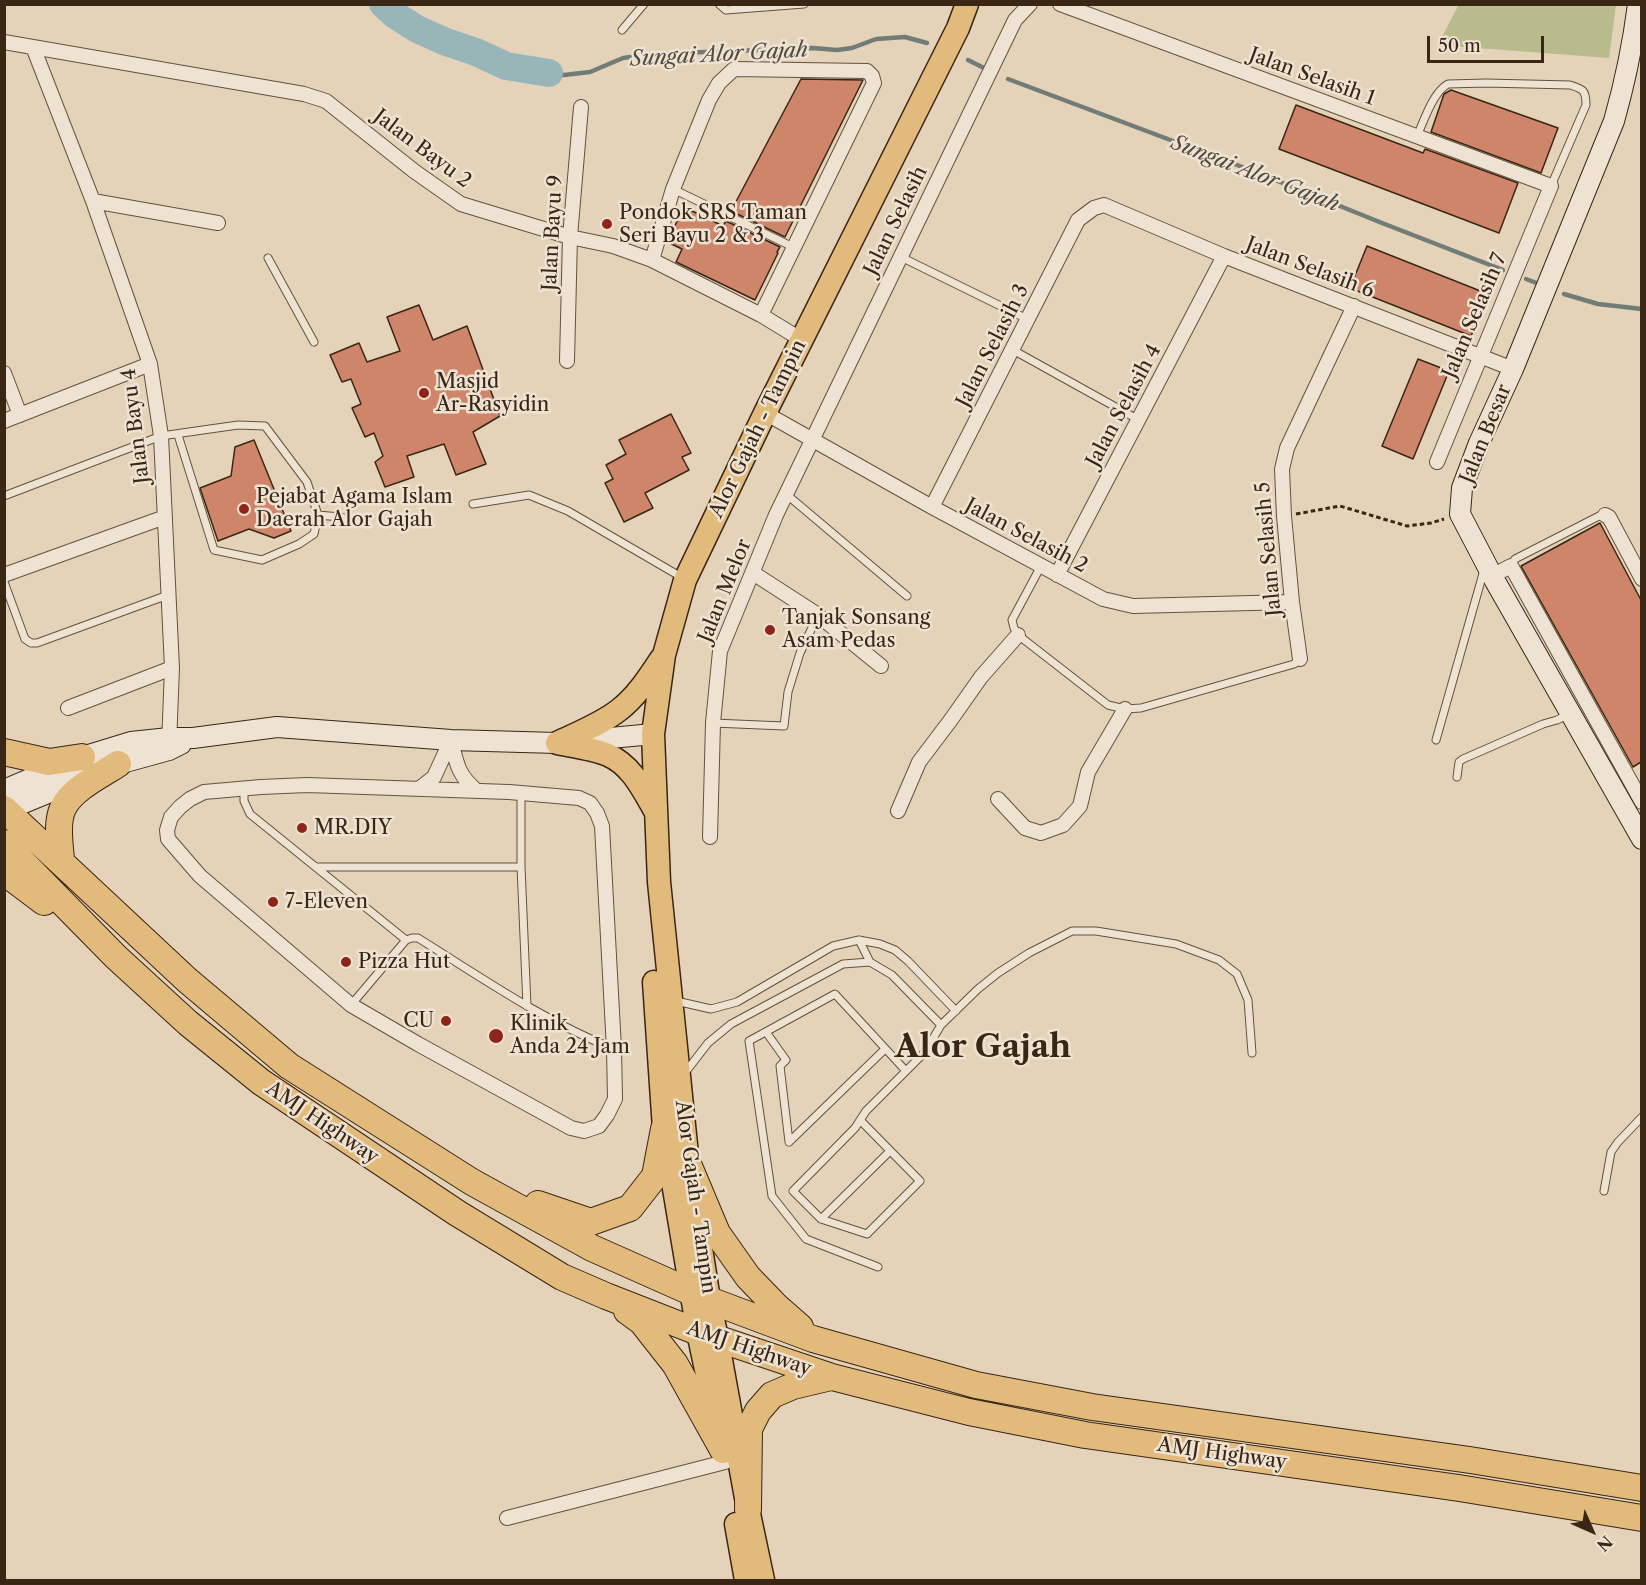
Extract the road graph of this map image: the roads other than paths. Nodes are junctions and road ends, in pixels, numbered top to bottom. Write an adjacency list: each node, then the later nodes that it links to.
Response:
1 (644, 4): 8 (lane)
2 (719, 4): 3 (lane)
3 (804, 4)
4 (967, 4): 27 (main road, Alor Gajah - Tampin)
5 (1030, 4): 21 (street, Jalan Selasih)
6 (1060, 4): 12 (street, Jalan Selasih 1)
7 (1638, 4): 33 (street, Jalan Besar)
8 (622, 30)
9 (4, 42): 10 (street, Jalan Bayu 2)
10 (33, 47): 15 (street, Jalan Bayu 4); 18 (street, Jalan Bayu 2)
11 (581, 107): 18 (street, Jalan Bayu 9)
12 (1417, 136): 13 (street, Jalan Selasih 1); 13 (lane)
13 (1551, 186): 30 (street, Jalan Selasih 7)
14 (673, 189): 19 (lane); 19 (street); 23 (street)
15 (93, 201): 17 (street); 32 (street, Jalan Bayu 4)
16 (1094, 208): 20 (street, Jalan Selasih 6); 26 (street, Jalan Selasih 3)
17 (218, 223)
18 (570, 237): 23 (street, Jalan Bayu 2); 31 (street, Jalan Bayu 9)
19 (793, 247): 25 (street)
20 (1224, 256): 24 (street, Jalan Selasih 6); 37 (street, Jalan Selasih 4)
21 (901, 257): 26 (lane); 41 (street, Jalan Selasih)
22 (268, 258): 28 (lane)
23 (652, 260): 25 (street, Jalan Bayu 2)
24 (1354, 306): 30 (street, Jalan Selasih 6); 62 (street, Jalan Selasih 5)
25 (761, 315): 27 (street, Jalan Bayu 2)
26 (1028, 320): 29 (street, Jalan Selasih 3)
27 (802, 340): 35 (main road, Alor Gajah - Tampin)
28 (314, 342)
29 (1013, 350): 37 (lane); 46 (street, Jalan Selasih 3)
30 (1480, 356): 33 (street, Jalan Selasih 6); 42 (street, Jalan Selasih 7)
31 (567, 360)
32 (150, 364): 36 (street); 40 (street, Jalan Bayu 4)
33 (1513, 369): 53 (street, Jalan Besar)
34 (4, 373): 36 (street)
35 (765, 413): 41 (street, Jalan Selasih 2); 58 (main road, Alor Gajah - Tampin)
36 (20, 415): 38 (street)
37 (1139, 420): 56 (street, Jalan Selasih 4)
38 (4, 421)
39 (178, 435): 40 (lane); 47 (lane); 47 (lane)
40 (162, 436): 44 (lane); 49 (street, Jalan Bayu 4)
41 (812, 440): 43 (street, Jalan Melor); 46 (street, Jalan Selasih 2)
42 (1437, 462)
43 (786, 494): 54 (street, Jalan Melor); 61 (lane)
44 (4, 496)
45 (472, 504): 58 (lane)
46 (932, 507): 51 (street, Jalan Selasih 2)
47 (318, 515): 50 (lane)
48 (1605, 515): 52 (lane); 57 (street)
49 (165, 517): 55 (street); 60 (street, Jalan Bayu 4)
50 (360, 522)
51 (1041, 566): 56 (street, Jalan Selasih 2); 64 (lane)
52 (1511, 566): 53 (street); 87 (street)
53 (1489, 570): 71 (street); 75 (lane)
54 (753, 573): 63 (street); 72 (street, Jalan Melor)
55 (4, 575)
56 (1057, 575): 62 (street, Jalan Selasih 2)
57 (1641, 579)
58 (685, 580): 65 (main road, Alor Gajah - Tampin)
59 (4, 582): 60 (lane)
60 (168, 595): 68 (street, Jalan Bayu 4)
61 (907, 596)
62 (1292, 602): 66 (street, Jalan Selasih 5)
63 (818, 615): 67 (street); 72 (lane)
64 (1017, 635): 70 (lane); 89 (street)
65 (664, 656): 73 (main road, Alor Gajah - Tampin); 76 (main road)
66 (1300, 659): 70 (lane)
67 (881, 666)
68 (171, 668): 69 (street); 77 (street, Jalan Bayu 4)
69 (68, 708)
70 (1125, 709): 86 (street)
71 (1570, 713): 81 (lane); 91 (street)
72 (713, 723): 92 (street, Jalan Melor)
73 (653, 734): 76 (street); 90 (main road, Alor Gajah - Tampin)
74 (451, 740): 76 (street); 77 (street); 83 (street); 84 (street)
75 (1436, 740)
76 (557, 743): 90 (main road)
77 (169, 744): 79 (street); 80 (street)
78 (4, 752): 79 (highway)
79 (82, 757): 88 (street)
80 (118, 764): 88 (street); 94 (highway)
81 (1457, 777)
82 (244, 789): 83 (street); 95 (lane); 104 (street)
83 (419, 789): 84 (street)
84 (477, 791): 85 (street)
85 (521, 793): 96 (lane); 109 (street)
86 (998, 799)
87 (1641, 802)
88 (5, 805): 94 (highway, AMJ Highway)
89 (898, 811)
90 (656, 812): 98 (main road, Alor Gajah - Tampin)
91 (1640, 830)
92 (710, 837)
93 (4, 843): 101 (highway, AMJ Highway)
94 (61, 860): 119 (highway, AMJ Highway)
95 (316, 867): 96 (lane); 99 (lane)
96 (521, 867): 105 (lane)
97 (4, 872): 101 (highway)
98 (659, 882): 103 (main road, Alor Gajah - Tampin); 116 (main road, Alor Gajah - Tampin)
99 (406, 940): 104 (lane); 105 (lane)
100 (859, 940): 102 (lane); 103 (lane); 106 (lane)
101 (116, 957): 123 (highway, AMJ Highway)
102 (870, 962): 107 (lane); 113 (lane)
103 (671, 999): 113 (main road, Alor Gajah - Tampin)
104 (351, 1005): 109 (street)
105 (527, 1006): 109 (lane)
106 (956, 1011): 107 (lane); 111 (lane)
107 (941, 1025): 112 (lane)
108 (766, 1032): 110 (lane); 110 (lane); 122 (lane)
109 (614, 1049)
110 (885, 1049): 112 (lane)
111 (1252, 1053)
112 (906, 1071): 115 (lane)
113 (679, 1080): 118 (main road, Alor Gajah - Tampin)
114 (1641, 1117): 120 (lane)
115 (860, 1120): 117 (lane); 121 (lane)
116 (664, 1129): 119 (highway); 124 (main road, Alor Gajah - Tampin)
117 (890, 1151): 121 (lane); 121 (lane)
118 (688, 1164): 124 (main road, Alor Gajah - Tampin); 126 (highway)
119 (472, 1182): 124 (highway, AMJ Highway)
120 (1604, 1191)
121 (821, 1219)
122 (878, 1268)
123 (606, 1296): 125 (highway, AMJ Highway); 128 (highway)
124 (700, 1296): 125 (main road, Alor Gajah - Tampin); 126 (highway, AMJ Highway)
125 (708, 1335): 127 (highway, AMJ Highway); 128 (main road, Alor Gajah - Tampin); 130 (main road, Alor Gajah - Tampin)
126 (813, 1339): 129 (highway, AMJ Highway)
127 (832, 1377): 130 (highway); 132 (highway, AMJ Highway)
128 (724, 1456): 131 (street); 133 (main road, Alor Gajah - Tampin)
129 (1641, 1488)
130 (748, 1509): 134 (main road, Alor Gajah - Tampin)
131 (507, 1518)
132 (1641, 1518)
133 (746, 1581)
134 (763, 1581)

